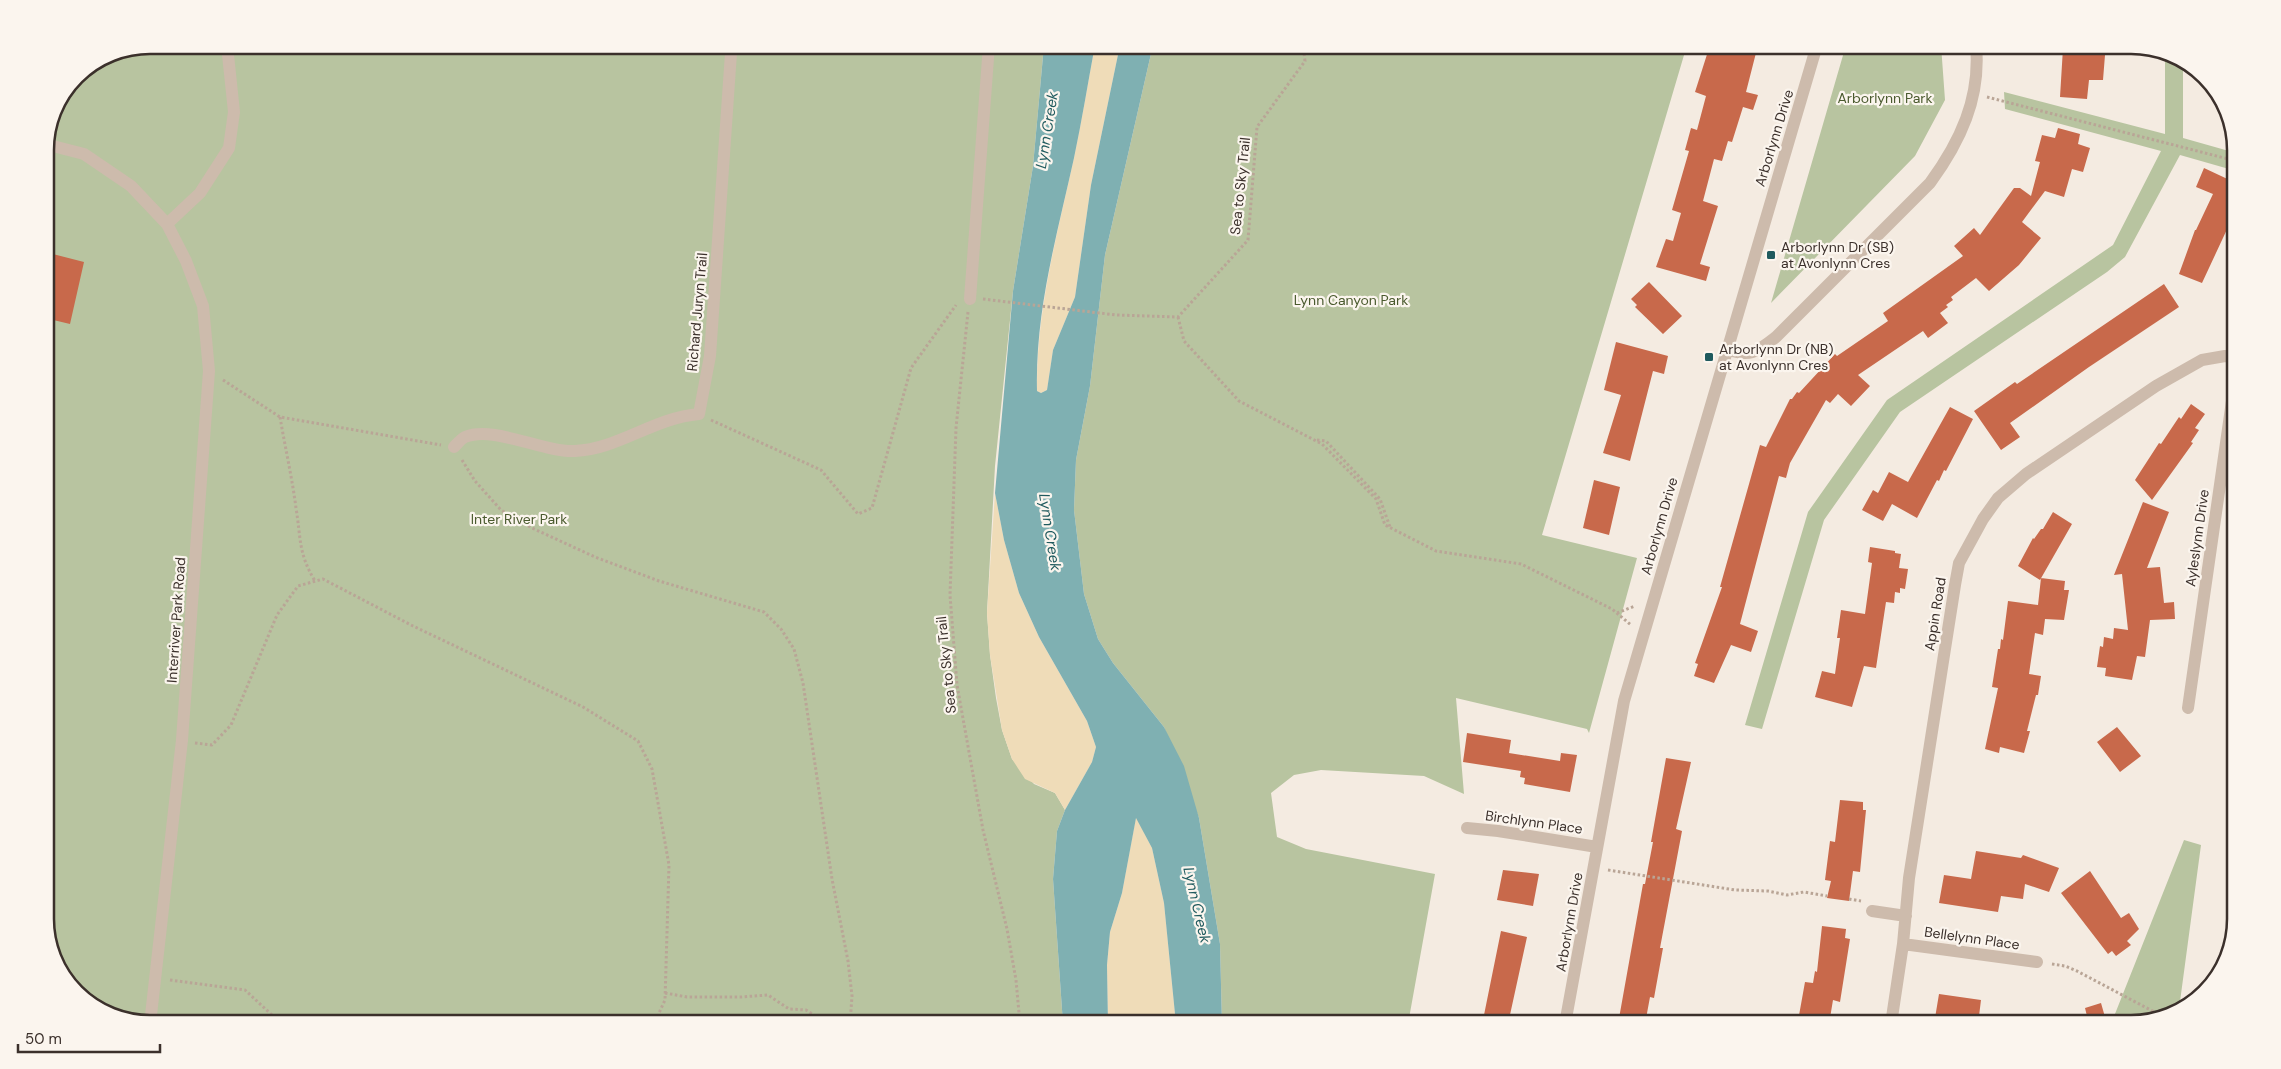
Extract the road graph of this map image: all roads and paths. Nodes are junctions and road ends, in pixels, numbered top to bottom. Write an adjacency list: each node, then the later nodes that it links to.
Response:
1 (228, 54): 10 (street)
2 (731, 54): 17 (street, Richard Juryn Trail)
3 (988, 54): 11 (street)
4 (1304, 54): 13 (path, Sea to Sky Trail)
5 (1814, 54): 14 (street, Arborlynn Drive)
6 (1977, 54): 7 (street)
7 (1974, 93): 9 (path); 14 (street)
8 (54, 146): 10 (street, Interriver Park Road)
9 (2227, 159)
10 (167, 224): 16 (street, Interriver Park Road)
11 (970, 299): 17 (path); 43 (path, Sea to Sky Trail)
12 (991, 299): 13 (path)
13 (1178, 317): 23 (path)
14 (1726, 350): 24 (street, Arborlynn Drive)
15 (2227, 357): 32 (street, Appin Road)
16 (209, 371): 18 (path); 26 (street, Interriver Park Road)
17 (699, 414): 20 (street)
18 (280, 417): 20 (path); 21 (path)
19 (2227, 436): 25 (street, Ayleslynn Drive)
20 (454, 447): 42 (path)
21 (315, 581): 26 (path); 36 (path)
22 (1635, 606): 23 (path)
23 (1618, 613): 24 (path)
24 (1642, 635): 28 (street, Arborlynn Drive)
25 (2188, 708)
26 (182, 740): 35 (street, Interriver Park Road)
27 (1467, 828): 28 (street, Birchlynn Place)
28 (1597, 847): 29 (street, Arborlynn Drive)
29 (1594, 867): 30 (path); 44 (street, Arborlynn Drive)
30 (1828, 896)
31 (1872, 911): 32 (street)
32 (1906, 916): 33 (street, Appin Road)
33 (1903, 944): 34 (street, Bellelynn Place); 45 (street, Appin Road)
34 (2037, 962): 37 (path)
35 (154, 978): 38 (street, Interriver Park Road); 39 (path)
36 (665, 994): 40 (path); 41 (path)
37 (2155, 1012)
38 (151, 1015)
39 (272, 1015)
40 (658, 1015)
41 (814, 1015)
42 (851, 1015)
43 (1019, 1015)
44 (1567, 1015)
45 (1892, 1015)

